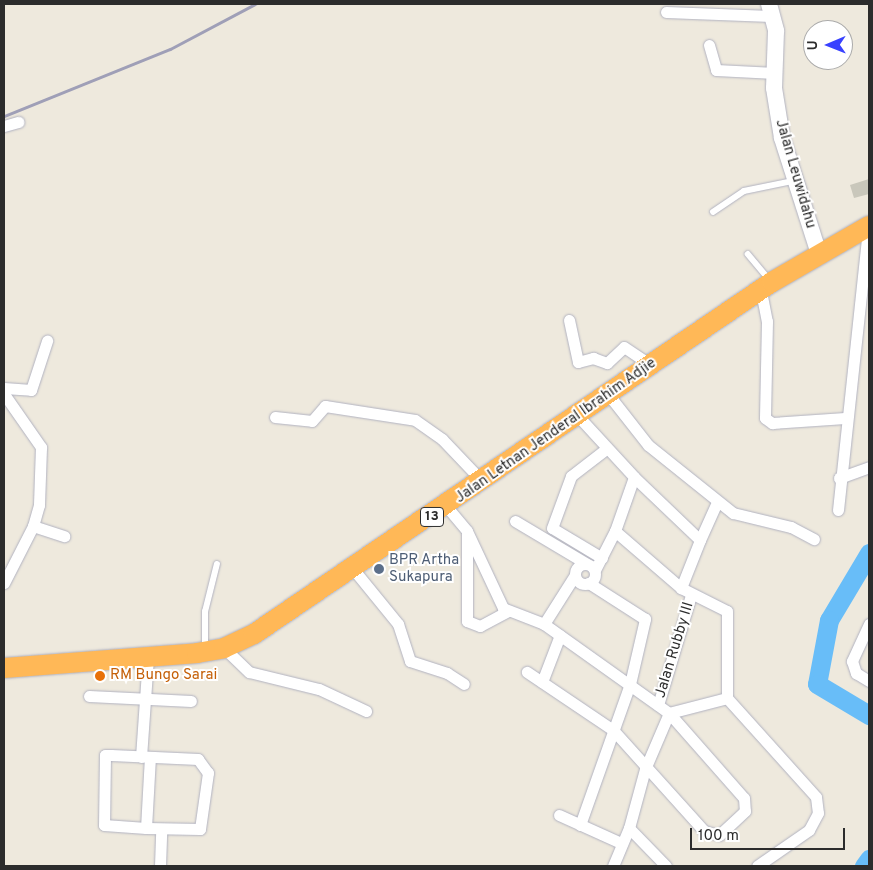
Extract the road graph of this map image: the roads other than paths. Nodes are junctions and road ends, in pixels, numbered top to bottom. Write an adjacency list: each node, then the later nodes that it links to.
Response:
1 (770, 10): 2 (street); 4 (street, Jalan Leuwidahu)
2 (666, 12)
3 (710, 45): 4 (street)
4 (775, 72): 7 (street, Jalan Leuwidahu)
5 (18, 122): 6 (street)
6 (4, 126)
7 (794, 181): 8 (lane); 11 (street, Jalan Leuwidahu)
8 (713, 212)
9 (868, 227): 11 (highway, 13); 21 (street)
10 (748, 254): 12 (lane)
11 (819, 254): 12 (highway, Jalan Letnan Jenderal Ibrahim Adjie / 13)
12 (767, 287): 15 (highway, Jalan Letnan Jenderal Ibrahim Adjie / 13); 21 (street)
13 (570, 320): 15 (street)
14 (48, 342): 16 (street)
15 (651, 364): 18 (highway, Jalan Letnan Jenderal Ibrahim Adjie / 13)
16 (4, 388)
17 (4, 394): 31 (street)
18 (608, 394): 19 (highway, Jalan Letnan Jenderal Ibrahim Adjie / 13); 27 (street)
19 (578, 416): 22 (street); 26 (highway, Jalan Letnan Jenderal Ibrahim Adjie / 13)
20 (275, 417): 26 (street)
21 (845, 418): 25 (street)
22 (606, 448): 24 (street); 32 (street)
23 (869, 467): 25 (street)
24 (634, 477): 34 (street); 38 (street)
25 (840, 478): 29 (street)
26 (483, 482): 28 (highway, Jalan Letnan Jenderal Ibrahim Adjie / 13)
27 (717, 502): 36 (street); 38 (street)
28 (447, 507): 33 (street); 42 (highway, Jalan Letnan Jenderal Ibrahim Adjie / 13)
29 (838, 510)
30 (515, 520): 37 (street)
31 (33, 526): 35 (street); 44 (street)
32 (552, 528): 37 (street); 39 (street)
33 (467, 531): 48 (street); 48 (street)
34 (615, 531): 39 (street); 46 (street)
35 (64, 536)
36 (814, 539)
37 (548, 540): 41 (street)
38 (700, 540): 46 (street)
39 (602, 558): 41 (street)
40 (217, 564): 54 (lane)
41 (591, 567): 43 (street); 45 (street)
42 (354, 570): 53 (highway, Jalan Letnan Jenderal Ibrahim Adjie / 13); 60 (street)
43 (576, 575): 45 (street); 49 (street)
44 (4, 583)
45 (589, 583): 61 (street)
46 (681, 588): 47 (street)
47 (691, 595): 63 (street); 66 (street, Jalan Rubby III)
48 (508, 611): 49 (street)
49 (544, 624): 51 (street)
50 (869, 624): 52 (street)
51 (560, 635): 59 (street); 61 (street)
52 (866, 639): 58 (street)
53 (224, 648): 54 (highway, Jalan Letnan Jenderal Ibrahim Adjie / 13); 67 (street)
54 (204, 651): 55 (highway, Jalan Letnan Jenderal Ibrahim Adjie / 13)
55 (148, 657): 56 (highway, Jalan Letnan Jenderal Ibrahim Adjie / 13); 64 (street)
56 (4, 668)
57 (528, 672): 59 (street)
58 (869, 681)
59 (542, 682): 69 (street)
60 (464, 684)
61 (630, 684): 66 (street); 69 (street)
62 (88, 696): 64 (street)
63 (727, 698): 68 (street); 81 (street)
64 (144, 700): 65 (street); 70 (street)
65 (191, 701)
66 (658, 705): 68 (street)
67 (366, 710)
68 (669, 713): 71 (street); 71 (street)
69 (613, 730): 71 (street); 73 (street)
70 (145, 757): 74 (street); 74 (street); 76 (street)
71 (646, 769): 75 (street)
72 (559, 815): 73 (street)
73 (580, 825): 77 (street)
74 (146, 828): 76 (street)
75 (628, 828): 77 (street); 80 (street)
76 (161, 829): 78 (street)
77 (622, 844): 79 (street)
78 (160, 866)
79 (613, 866)
80 (666, 866)
81 (757, 866)

